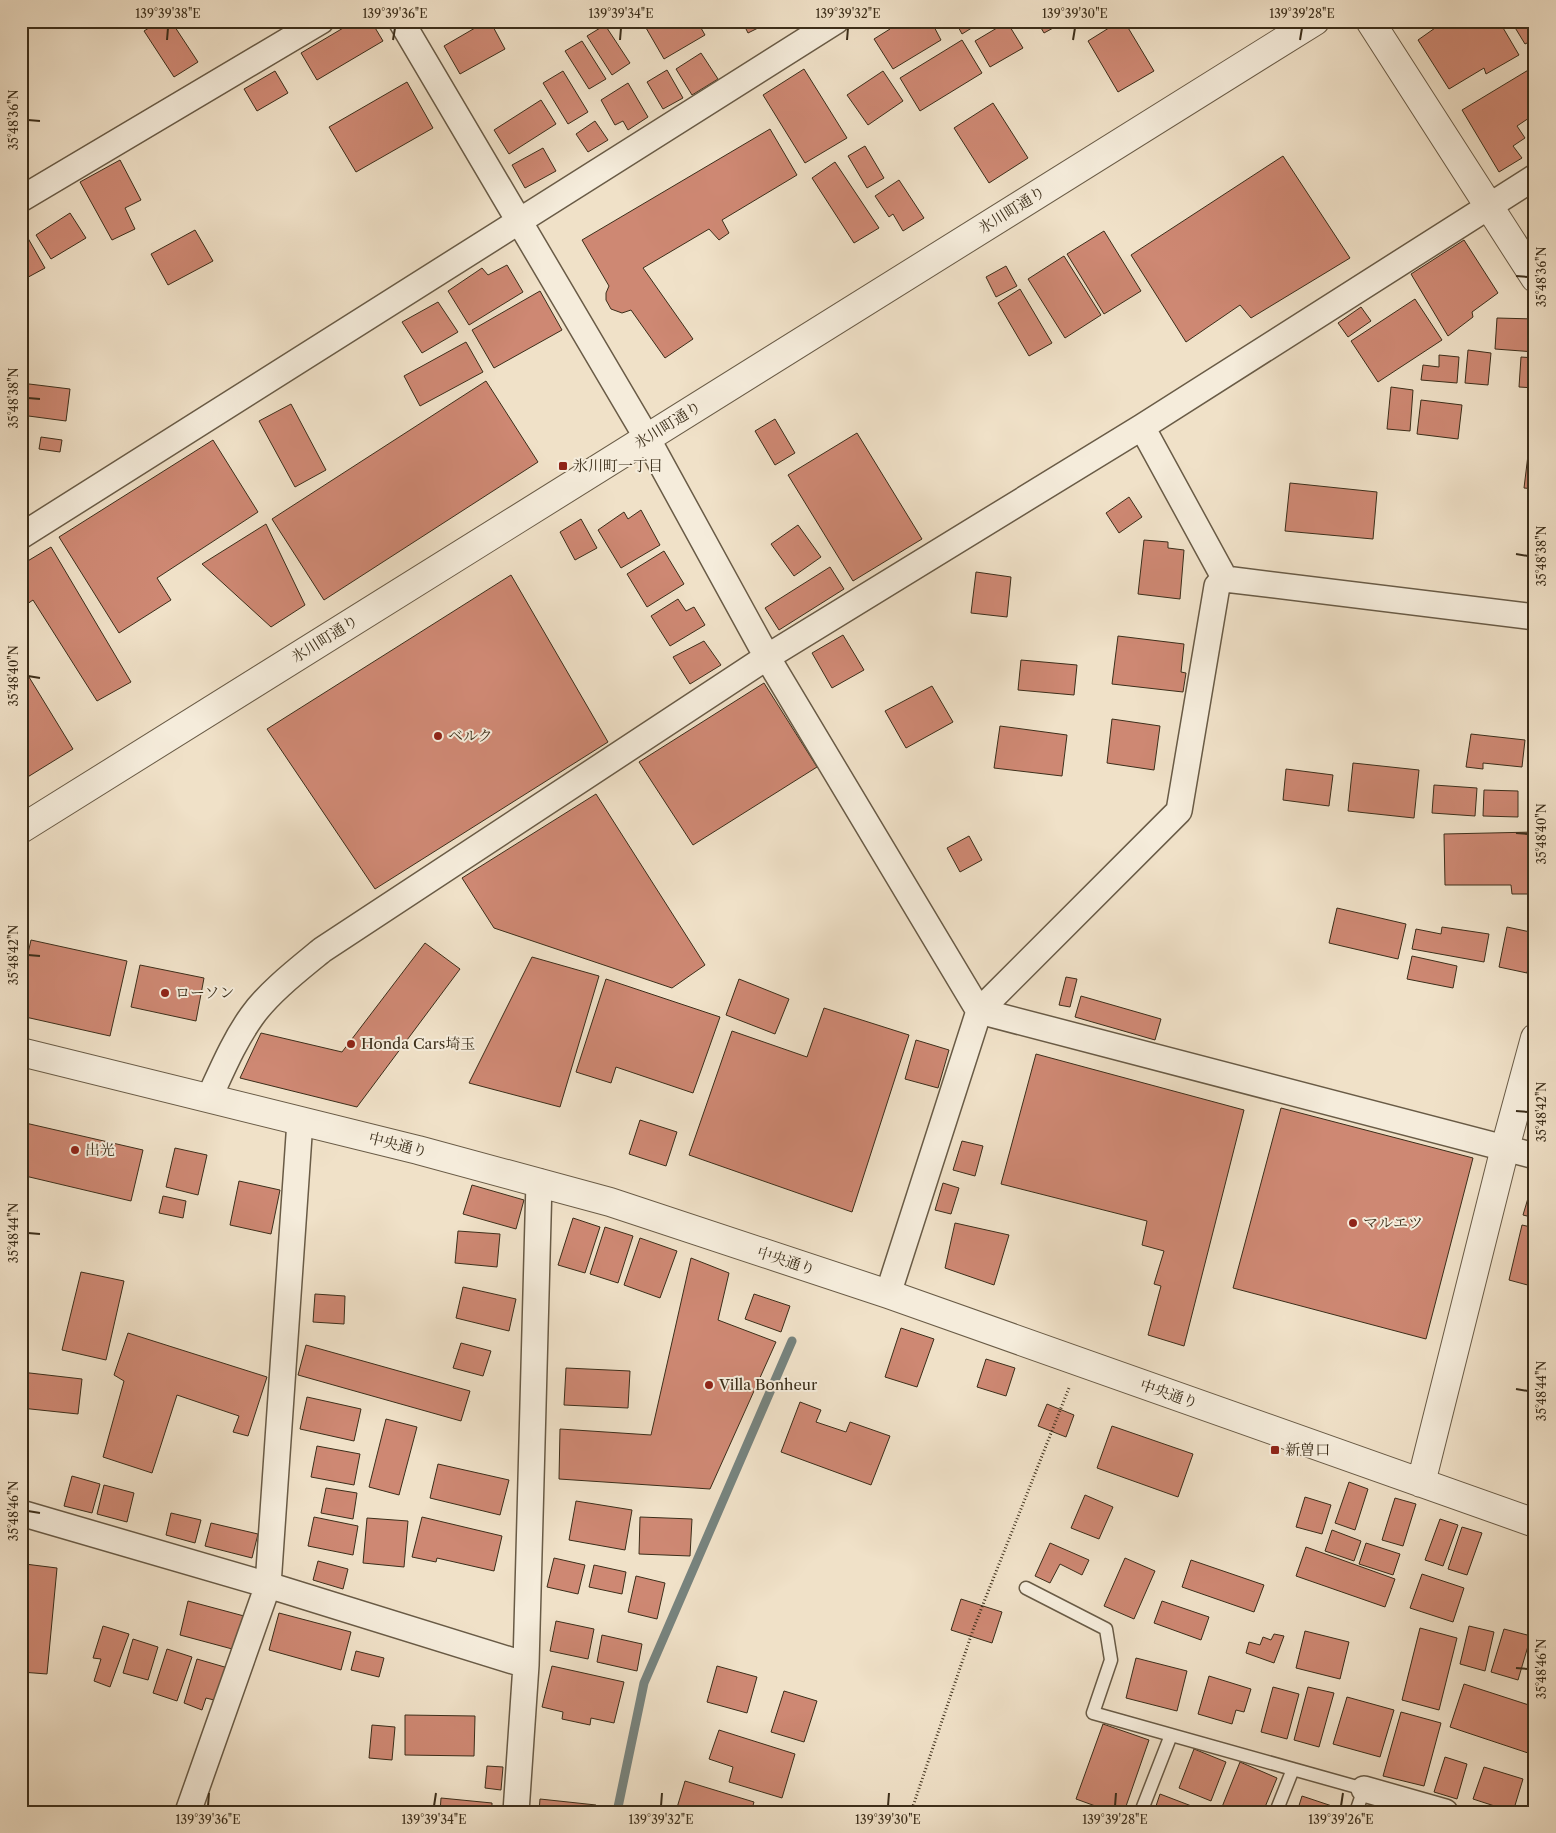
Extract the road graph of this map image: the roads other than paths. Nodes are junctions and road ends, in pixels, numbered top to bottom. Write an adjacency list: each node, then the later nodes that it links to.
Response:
1 (321, 21): 7 (street)
2 (401, 21): 9 (street)
3 (836, 21): 9 (street)
4 (1315, 21): 12 (street, 氷川町通り)
5 (1370, 21): 8 (street)
6 (1535, 176): 8 (street)
7 (21, 198)
8 (1488, 206): 10 (street); 11 (street)
9 (519, 221): 12 (street); 13 (street)
10 (1535, 278)
11 (1142, 427): 14 (street); 16 (street)
12 (646, 438): 16 (street); 17 (street, 氷川町通り)
13 (21, 536)
14 (1225, 579): 15 (street); 18 (street)
15 (1535, 617)
16 (767, 657): 18 (street); 21 (street)
17 (21, 829)
18 (979, 1011): 23 (street); 26 (street)
19 (1535, 1038): 23 (street)
20 (21, 1052): 21 (street, 中央通り)
21 (209, 1098): 22 (street, 中央通り)
22 (300, 1121): 25 (street, 中央通り); 30 (street)
23 (1505, 1148): 24 (street); 27 (street)
24 (1535, 1156)
25 (539, 1182): 26 (street, 中央通り); 32 (street)
26 (888, 1294): 27 (street, 中央通り)
27 (1421, 1484): 29 (street, 中央通り)
28 (21, 1513): 30 (street)
29 (1535, 1523)
30 (268, 1585): 32 (street); 36 (street)
31 (1026, 1588): 33 (lane)
32 (526, 1665): 37 (street)
33 (1171, 1735): 34 (lane); 38 (lane)
34 (1293, 1769): 35 (lane); 39 (lane)
35 (1360, 1800): 40 (street)
36 (188, 1812)
37 (516, 1812)
38 (1142, 1812)
39 (1276, 1812)
40 (1445, 1812)

